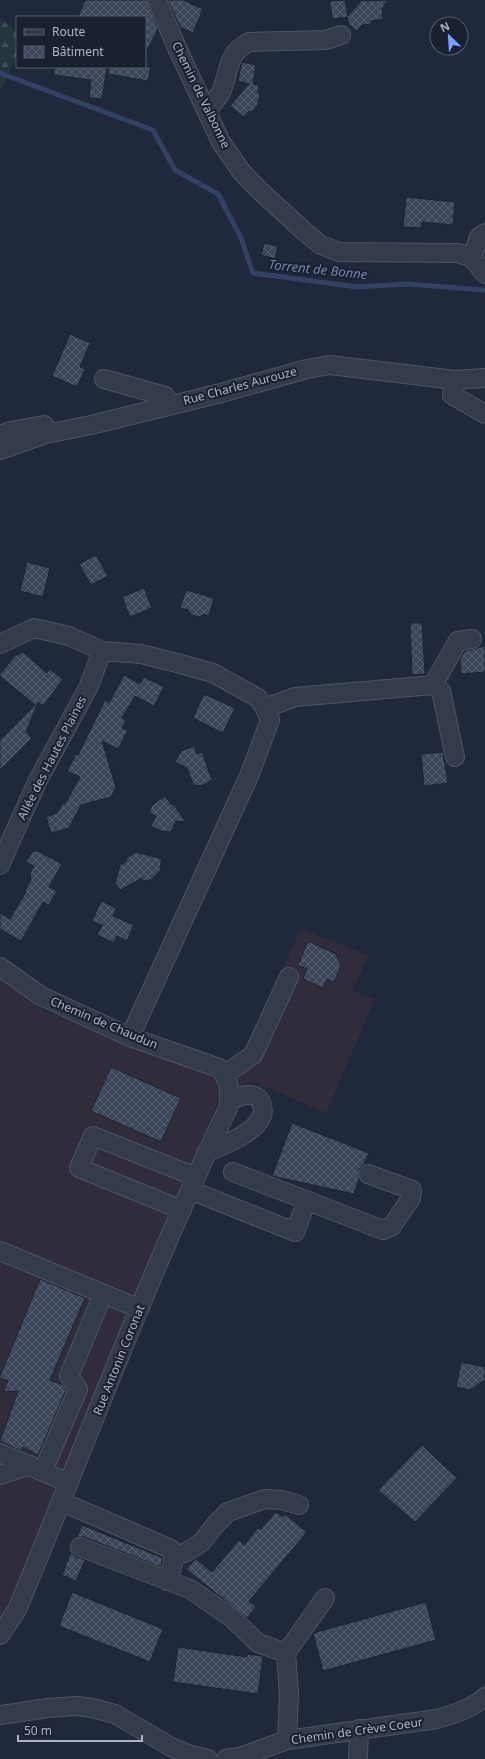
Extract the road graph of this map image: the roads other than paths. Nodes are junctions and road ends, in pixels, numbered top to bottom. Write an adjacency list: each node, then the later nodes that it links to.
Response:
1 (157, 0): 3 (street, Chemin de Valbonne)
2 (341, 34): 3 (street)
3 (207, 111): 5 (street, Chemin de Valbonne)
4 (485, 233): 5 (street)
5 (472, 258): 6 (street)
6 (485, 274)
7 (485, 378): 9 (street, Rue Charles Aurouze)
8 (104, 379): 10 (street)
9 (455, 380): 10 (street, Rue Charles Aurouze); 11 (street)
10 (170, 404): 12 (street, Rue Charles Aurouze)
11 (485, 414)
12 (74, 428): 13 (street); 14 (street, Rue Charles Aurouze)
13 (0, 435)
14 (0, 450)
15 (472, 640): 18 (street)
16 (0, 644): 17 (street)
17 (102, 651): 19 (street); 21 (street, Allée des Hautes Plaines)
18 (433, 685): 19 (street); 20 (street)
19 (265, 708): 24 (street)
20 (455, 757)
21 (0, 864)
22 (0, 966): 24 (street, Chemin de Chaudun)
23 (289, 977): 25 (street)
24 (130, 1037): 25 (street, Chemin de Chaudun)
25 (227, 1079): 26 (street, Rue Antonin Coronat)
26 (229, 1102): 27 (street, Rue Antonin Coronat); 27 (street)
27 (206, 1153): 30 (street, Rue Antonin Coronat)
28 (233, 1172): 31 (street)
29 (368, 1174): 31 (street)
30 (193, 1184): 31 (street); 32 (street, Rue Antonin Coronat); 32 (street)
31 (307, 1200)
32 (182, 1210): 35 (street, Rue Antonin Coronat)
33 (0, 1251): 34 (street)
34 (103, 1294): 35 (street); 37 (street)
35 (140, 1309): 39 (street, Rue Antonin Coronat)
36 (0, 1453): 37 (street)
37 (36, 1468): 38 (street); 39 (street)
38 (0, 1475)
39 (69, 1483): 40 (street, Rue Antonin Coronat)
40 (62, 1502): 43 (street); 46 (street, Rue Antonin Coronat)
41 (299, 1505): 43 (street)
42 (80, 1547): 44 (street)
43 (174, 1556): 44 (street)
44 (167, 1581): 47 (street)
45 (325, 1598): 47 (street)
46 (0, 1634)
47 (286, 1653): 51 (street)
48 (485, 1696): 50 (street, Chemin de Crève Coeur)
49 (0, 1715): 52 (street)
50 (359, 1729): 51 (street, Chemin de Crève Coeur); 54 (street)
51 (287, 1740): 53 (street, Chemin de Crève Coeur)
52 (208, 1759)
53 (226, 1759)
54 (358, 1759)

